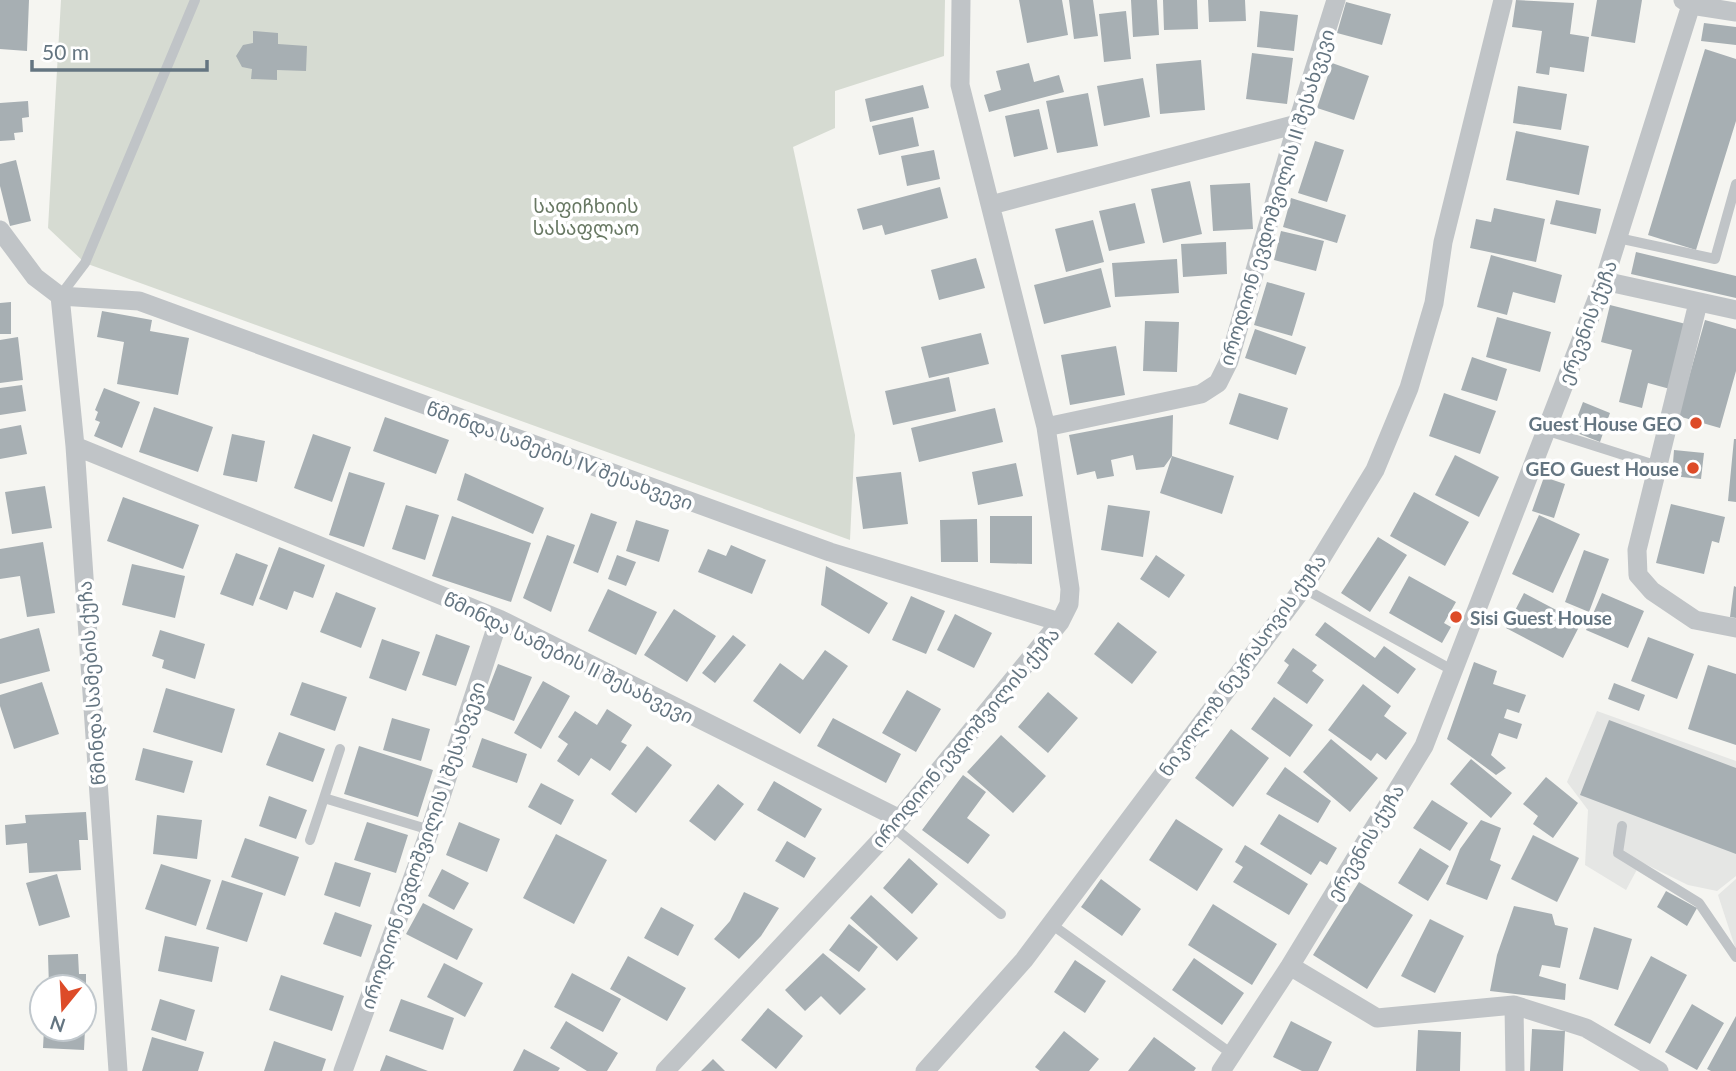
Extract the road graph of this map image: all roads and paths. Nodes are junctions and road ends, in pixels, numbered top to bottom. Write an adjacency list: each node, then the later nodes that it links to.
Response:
1 (195, 0): 13 (lane)
2 (961, 0): 9 (street, იროდიონ ევდოშვილის ქუჩა)
3 (1336, 0): 7 (street, იროდიონ ევდოშვილის II შესახვევი)
4 (1503, 0): 20 (street, ნიკოლოზ ნეკრასოვის ქუჩა)
5 (1687, 2): 6 (street); 11 (street, ერევნის ქუჩა)
6 (1736, 12)
7 (1297, 124): 9 (street); 16 (street, იროდიონ ევდოშვილის II შესახვევი)
8 (1736, 184): 11 (lane)
9 (991, 205): 16 (street, იროდიონ ევდოშვილის ქუჩა)
10 (0, 230): 13 (street)
11 (1618, 238): 12 (street, ერევნის ქუჩა)
12 (1604, 281): 14 (street); 17 (street, ერევნის ქუჩა)
13 (60, 296): 18 (street, წმინდა სამების ქუჩა); 22 (street, წმინდა სამების IV შესახვევი)
14 (1698, 303): 15 (street); 19 (street)
15 (1736, 310)
16 (1045, 427): 22 (street, იროდიონ ევდოშვილის ქუჩა)
17 (1545, 430): 19 (lane); 24 (street, ერევნის ქუჩა)
18 (75, 446): 21 (street, წმინდა სამების II შესახვევი); 37 (street, წმინდა სამების ქუჩა)
19 (1658, 466): 23 (street)
20 (1303, 588): 24 (lane); 32 (street, ნიკოლოზ ნეკრასოვის ქუჩა)
21 (499, 619): 27 (street, წმინდა სამების II შესახვევი); 29 (street, იროდიონ ევდოშვილის I შესახვევი)
22 (1060, 622): 27 (street, იროდიონ ევდოშვილის ქუჩა)
23 (1736, 628)
24 (1452, 670): 34 (street, ერევნის ქუჩა)
25 (340, 749): 26 (lane)
26 (324, 798): 29 (lane); 30 (lane)
27 (896, 823): 31 (lane); 39 (street, იროდიონ ევდოშვილის ქუჩა)
28 (1622, 826): 33 (lane)
29 (430, 830): 38 (street, იროდიონ ევდოშვილის I შესახვევი)
30 (310, 840)
31 (1001, 914)
32 (1051, 924): 36 (lane); 40 (street, ნიკოლოზ ნეკრასოვის ქუჩა)
33 (1736, 957)
34 (1290, 965): 35 (street); 36 (street, ერევნის ქუჩა)
35 (1514, 1005): 42 (street); 43 (street)
36 (1232, 1054): 41 (street, ერევნის ქუჩა)
37 (118, 1071)
38 (343, 1071)
39 (664, 1071)
40 (925, 1071)
41 (1220, 1071)
42 (1515, 1071)
43 (1659, 1071)

